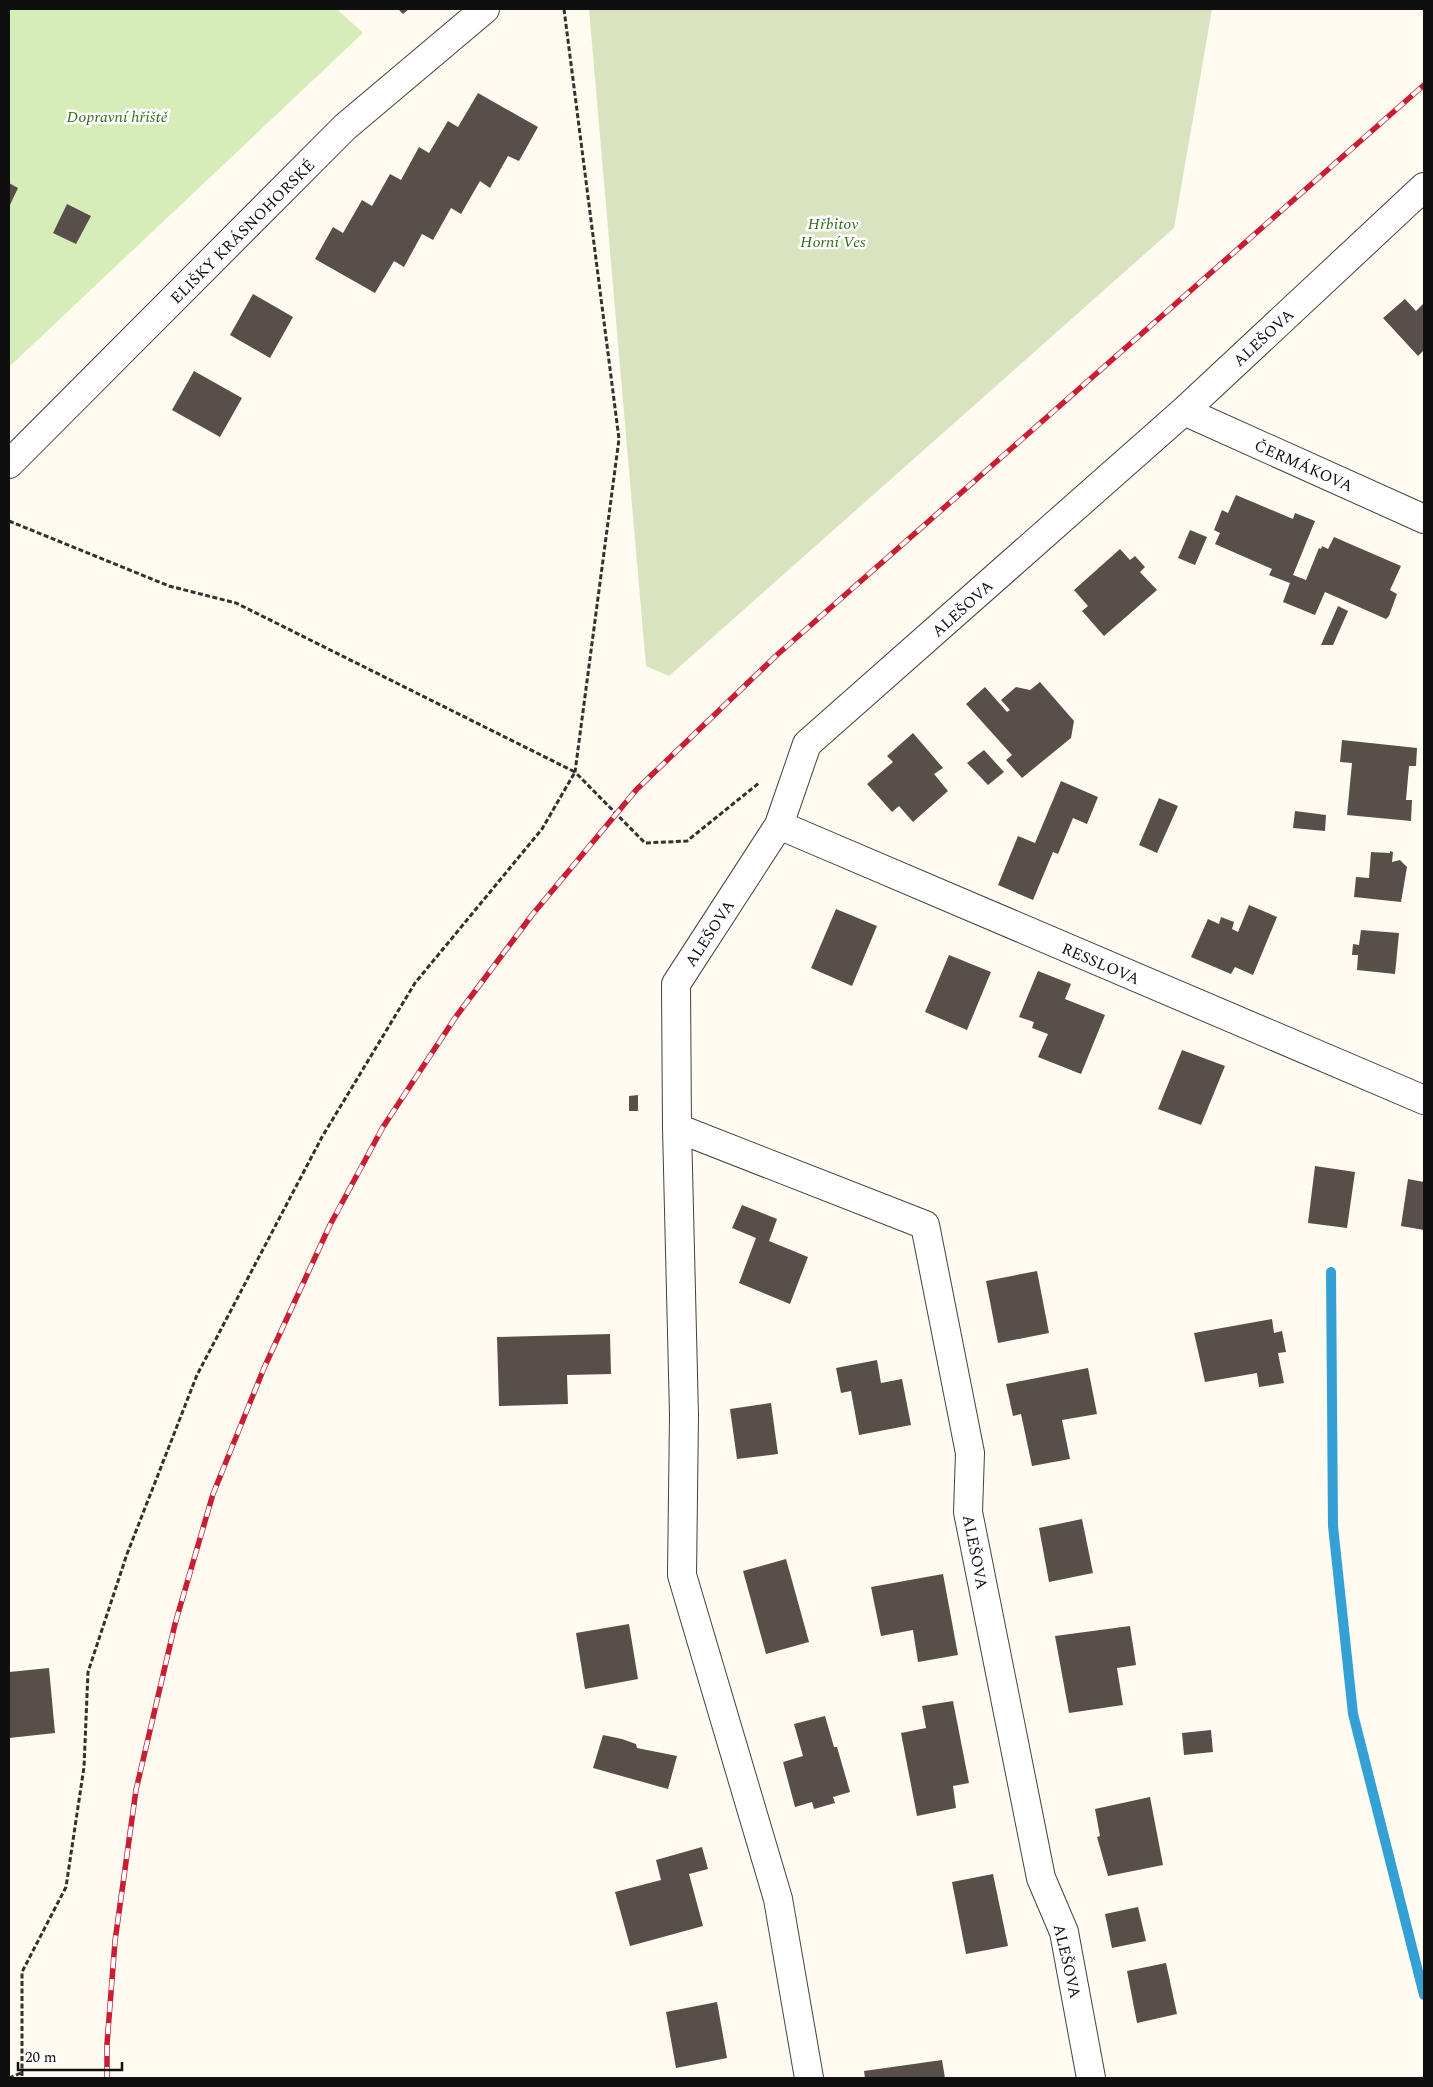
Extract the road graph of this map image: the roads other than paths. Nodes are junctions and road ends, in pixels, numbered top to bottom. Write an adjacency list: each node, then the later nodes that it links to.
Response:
1 (485, 9): 4 (street, ELIŠKY KRÁSNOHORSKÉ)
2 (1424, 188): 3 (street, ALEŠOVA)
3 (1184, 411): 5 (street, ČERMÁKOVA); 6 (street, ALEŠOVA)
4 (9, 464)
5 (1424, 519)
6 (778, 825): 7 (street, RESSLOVA); 8 (street, ALEŠOVA)
7 (1424, 1100)
8 (676, 1128): 9 (street, ALEŠOVA); 10 (street, ALEŠOVA)
9 (810, 2078)
10 (1091, 2078)

